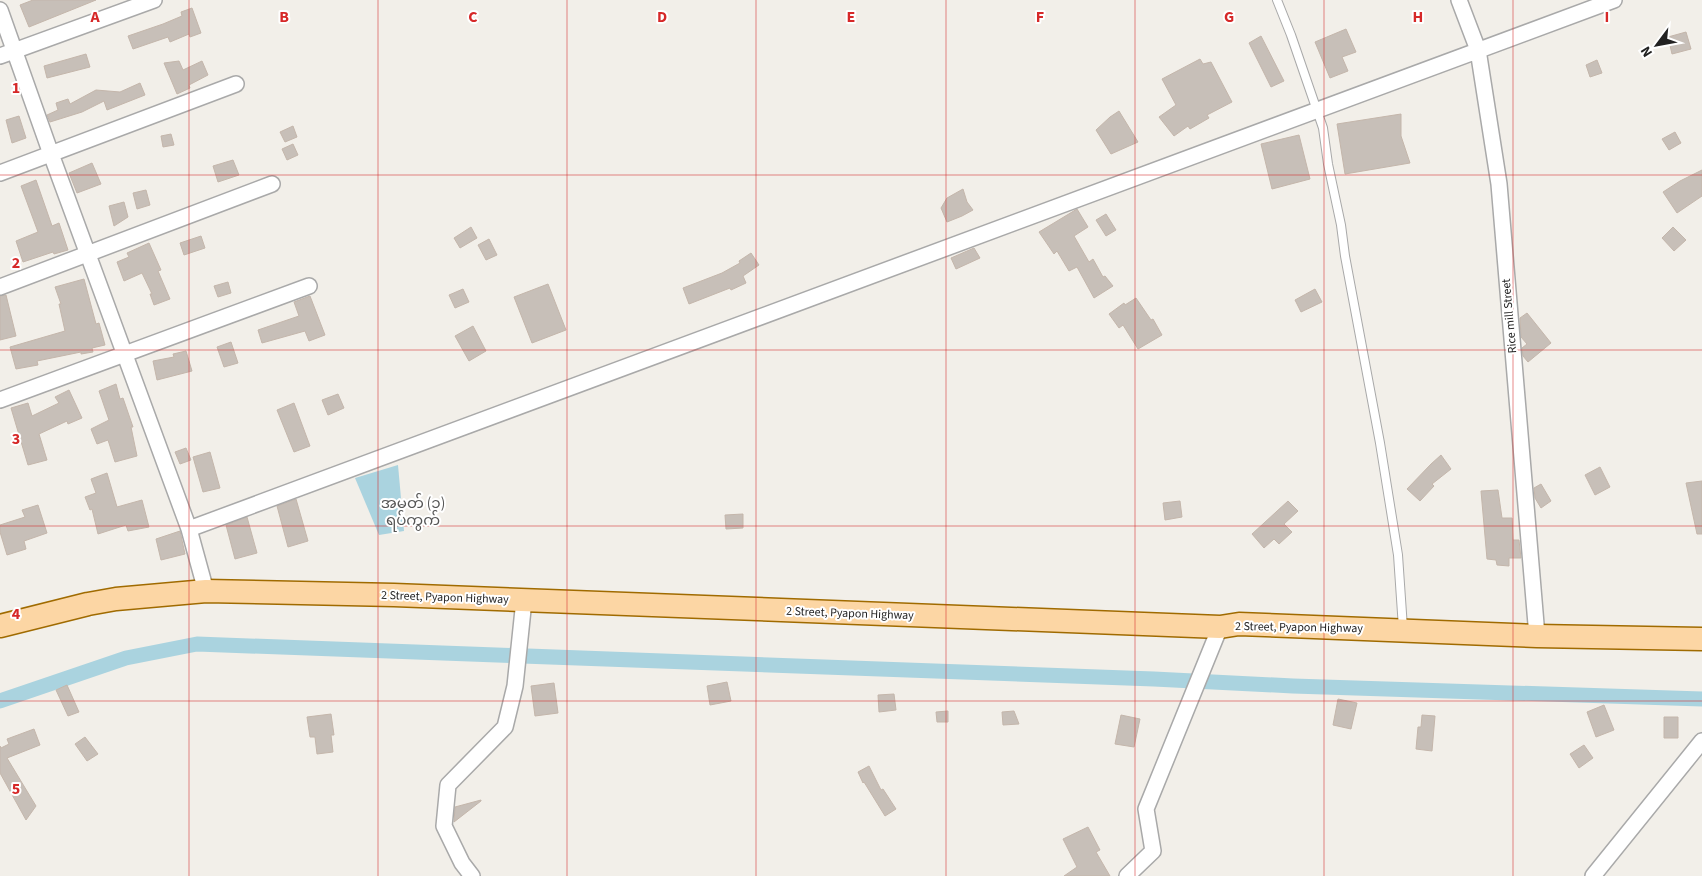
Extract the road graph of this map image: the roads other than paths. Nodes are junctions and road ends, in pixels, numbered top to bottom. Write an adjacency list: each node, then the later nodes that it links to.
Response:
1 (154, 0): 7 (street)
2 (1277, 0): 9 (lane)
3 (1458, 0): 6 (street, Rice mill Street)
4 (1614, 0): 6 (street)
5 (0, 10): 7 (street)
6 (1478, 50): 9 (street); 24 (street, Rice mill Street)
7 (7, 53): 10 (street)
8 (236, 84): 10 (street)
9 (1318, 110): 18 (street); 23 (lane)
10 (51, 154): 11 (street); 13 (street)
11 (0, 173)
12 (272, 184): 13 (street)
13 (88, 254): 15 (street); 16 (street)
14 (309, 286): 16 (street)
15 (0, 287)
16 (125, 354): 17 (street); 18 (street)
17 (0, 400)
18 (189, 529): 19 (street)
19 (206, 591): 20 (main road, 2 Street, Pyapon Highway); 21 (main road, 2 Street, Pyapon Highway)
20 (524, 600): 22 (main road, 2 Street, Pyapon Highway); 27 (street)
21 (0, 626)
22 (1220, 627): 23 (main road, 2 Street, Pyapon Highway); 28 (street)
23 (1403, 630): 24 (main road, 2 Street, Pyapon Highway)
24 (1537, 636): 25 (main road, 2 Street, Pyapon Highway)
25 (1702, 639)
26 (1702, 741): 29 (street)
27 (472, 876)
28 (1127, 876)
29 (1593, 876)

